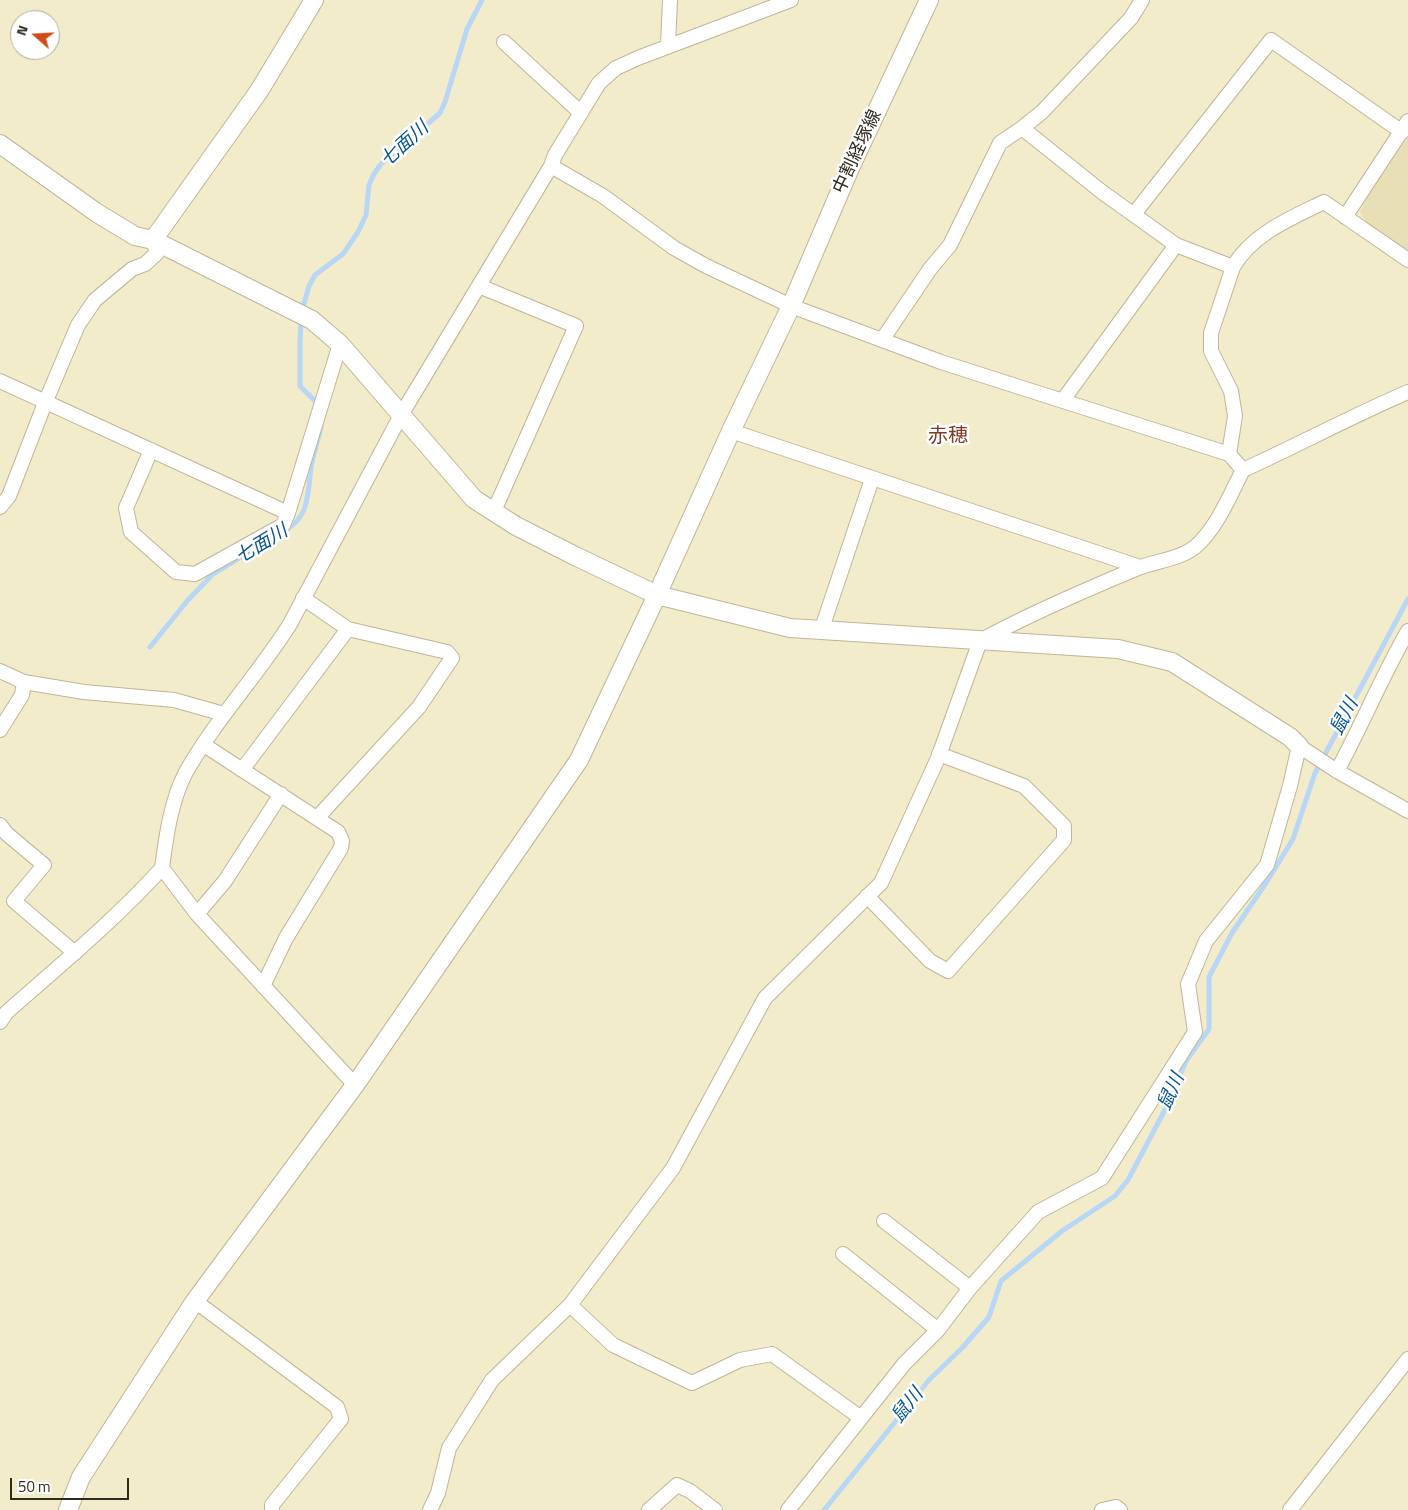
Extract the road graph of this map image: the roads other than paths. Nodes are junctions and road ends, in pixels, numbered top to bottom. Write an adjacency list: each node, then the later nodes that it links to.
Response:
1 (314, 0): 15 (street)
2 (670, 0): 7 (street)
3 (791, 0): 7 (street)
4 (929, 0): 20 (street, 中割経塚線)
5 (1142, 0): 10 (street)
6 (504, 42): 8 (street)
7 (668, 46): 8 (street)
8 (580, 113): 12 (street)
9 (1405, 127): 13 (street); 14 (street)
10 (1022, 128): 13 (street); 21 (street)
11 (0, 144): 15 (street)
12 (551, 166): 19 (street); 20 (street)
13 (1134, 214): 16 (street)
14 (1346, 216): 17 (street); 18 (street)
15 (153, 240): 22 (street); 26 (street)
16 (1176, 244): 18 (street); 25 (street)
17 (1408, 260)
18 (1233, 267): 30 (street)
19 (479, 286): 27 (street); 35 (street)
20 (791, 306): 21 (street); 28 (street, 中割経塚線)
21 (882, 340): 25 (street)
22 (340, 344): 27 (street); 34 (street)
23 (0, 381): 26 (street)
24 (1408, 392): 31 (street)
25 (1063, 400): 30 (street)
26 (45, 403): 29 (street); 33 (street)
27 (401, 415): 35 (street); 38 (street)
28 (731, 431): 32 (street); 37 (street, 中割経塚線)
29 (151, 450): 34 (street); 34 (street)
30 (1229, 454): 31 (street)
31 (1243, 470): 36 (street)
32 (872, 479): 36 (street); 40 (street)
33 (0, 507)
34 (288, 512)
35 (494, 512): 37 (street)
36 (1140, 567): 42 (street)
37 (657, 596): 40 (street); 62 (street, 中割経塚線)
38 (303, 598): 39 (street); 45 (street)
39 (348, 629): 51 (street); 54 (street)
40 (820, 631): 42 (street)
41 (1408, 631): 50 (street)
42 (980, 641): 48 (street); 49 (street)
43 (0, 671): 44 (street)
44 (24, 682): 45 (street); 46 (street)
45 (224, 714): 47 (street)
46 (0, 730)
47 (204, 745): 51 (street); 56 (street)
48 (1306, 750): 50 (street); 65 (street)
49 (939, 754): 57 (street); 57 (street)
50 (1334, 768): 53 (street)
51 (242, 770): 52 (street)
52 (281, 794): 54 (street); 58 (street)
53 (1408, 811)
54 (317, 818): 60 (street)
55 (0, 825): 59 (street)
56 (162, 868): 58 (street); 59 (street)
57 (867, 896): 67 (street)
58 (197, 914): 60 (street)
59 (75, 953): 61 (street)
60 (263, 986): 62 (street)
61 (0, 1022)
62 (355, 1085): 66 (street, 中割経塚線)
63 (884, 1220): 65 (street)
64 (843, 1254): 68 (street)
65 (970, 1288): 68 (street)
66 (195, 1301): 71 (street, 中割経塚線); 72 (street)
67 (570, 1305): 70 (street); 73 (street)
68 (938, 1330): 70 (street)
69 (1408, 1359): 79 (street)
70 (861, 1418): 76 (street)
71 (68, 1510)
72 (272, 1510)
73 (430, 1510)
74 (649, 1510): 75 (street)
75 (715, 1510)
76 (788, 1510)
77 (1102, 1510): 78 (street)
78 (1120, 1510)
79 (1290, 1510)

